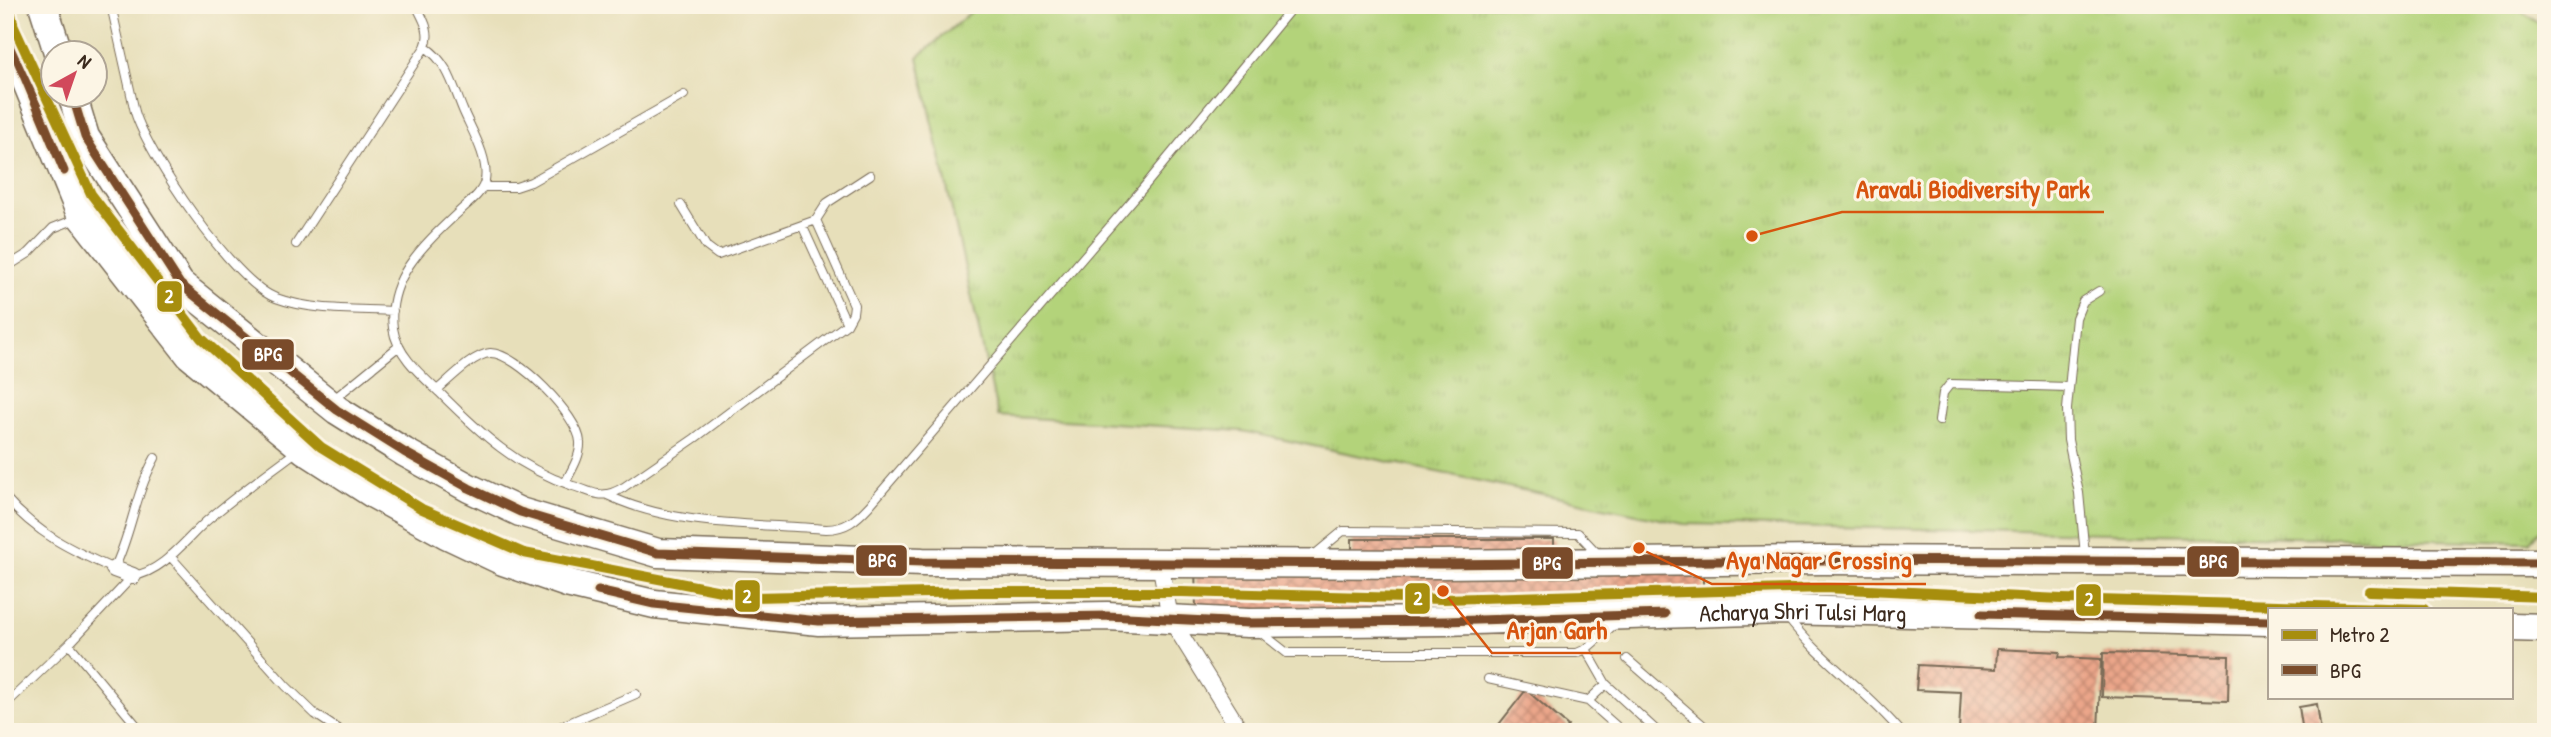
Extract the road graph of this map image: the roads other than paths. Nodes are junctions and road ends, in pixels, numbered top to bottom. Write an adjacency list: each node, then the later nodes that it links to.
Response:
1 (43, 5): 6 (highway)
2 (111, 5): 19 (lane)
3 (416, 5): 7 (lane)
4 (1294, 5): 29 (lane)
5 (5, 29): 13 (highway, Acharya Shri Tulsi Marg)
6 (54, 38)
7 (425, 47): 11 (lane); 16 (lane)
8 (684, 95): 11 (lane)
9 (76, 108): 24 (highway)
10 (870, 175): 14 (lane)
11 (483, 187): 19 (lane)
12 (681, 205): 15 (lane)
13 (82, 217): 17 (lane); 26 (highway, Acharya Shri Tulsi Marg)
14 (816, 220): 15 (lane); 20 (lane)
15 (802, 225): 20 (lane)
16 (296, 244)
17 (5, 268)
18 (2099, 291): 22 (lane)
19 (393, 311): 21 (lane)
20 (848, 324): 29 (lane)
21 (399, 346): 23 (lane); 24 (lane)
22 (2069, 387): 25 (lane); 33 (lane)
23 (437, 390): 28 (lane); 28 (lane)
24 (329, 404): 32 (highway)
25 (1939, 421)
26 (302, 447): 31 (lane); 39 (highway, Acharya Shri Tulsi Marg)
27 (155, 458): 35 (lane)
28 (565, 483): 29 (lane)
29 (605, 494)
30 (5, 497): 35 (lane)
31 (170, 556): 36 (lane); 53 (lane)
32 (1160, 562): 33 (highway); 39 (street)
33 (2085, 562): 34 (highway)
34 (2546, 563)
35 (114, 569): 36 (street)
36 (133, 576): 44 (lane)
37 (1781, 610): 38 (highway, Acharya Shri Tulsi Marg); 40 (highway, Acharya Shri Tulsi Marg); 59 (lane)
38 (1625, 616): 41 (highway, Acharya Shri Tulsi Marg); 45 (lane)
39 (1170, 618): 41 (highway, Acharya Shri Tulsi Marg); 55 (street)
40 (2268, 621)
41 (1248, 623): 45 (lane)
42 (2512, 627): 43 (highway)
43 (2546, 628)
44 (69, 644): 51 (lane); 52 (lane)
45 (1586, 649): 48 (lane)
46 (1627, 659): 58 (lane)
47 (1488, 679): 50 (lane)
48 (1606, 684): 50 (lane); 57 (lane)
49 (636, 694): 54 (lane)
50 (1588, 701): 56 (lane)
51 (5, 705)
52 (142, 732)
53 (342, 732)
54 (548, 732)
55 (1241, 732)
56 (1623, 732)
57 (1658, 732)
58 (1711, 732)
59 (1901, 732)

